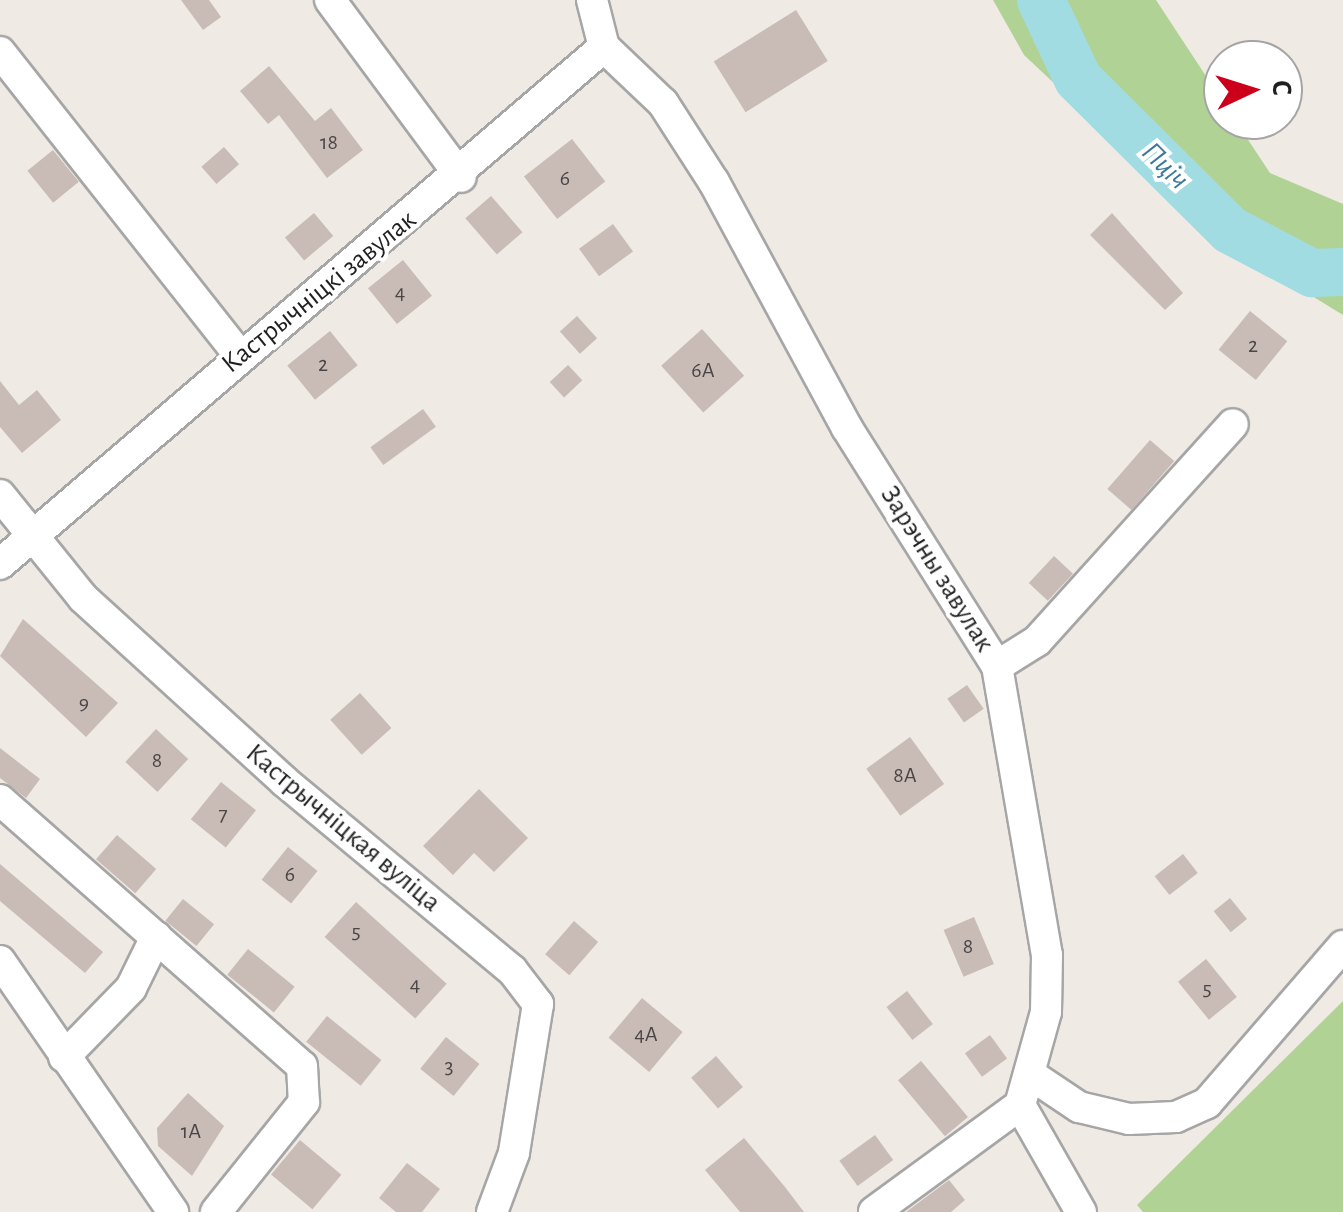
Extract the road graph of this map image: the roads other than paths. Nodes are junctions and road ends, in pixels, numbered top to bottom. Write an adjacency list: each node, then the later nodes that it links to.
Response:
1 (330, 0): 5 (street)
2 (592, 0): 3 (street)
3 (604, 47): 5 (street, Кастрычніцкі завулак); 11 (street, Зарэчны завулак)
4 (0, 52): 6 (street)
5 (462, 177): 6 (street, Кастрычніцкі завулак)
6 (239, 355): 9 (street, Кастрычніцкі завулак)
7 (1234, 424): 11 (street)
8 (0, 495): 9 (street, Кастрычніцкая вуліца)
9 (35, 538): 10 (street, Кастрычніцкі завулак); 21 (street, Кастрычніцкая вуліца)
10 (0, 564)
11 (997, 666): 17 (street, Зарэчны завулак)
12 (0, 800): 13 (street)
13 (156, 937): 16 (street); 20 (street)
14 (1343, 946): 17 (street)
15 (0, 961): 16 (street)
16 (64, 1057): 19 (street)
17 (1032, 1075): 18 (street, Зарэчны завулак)
18 (1020, 1106): 22 (street); 23 (street)
19 (173, 1212)
20 (216, 1212)
21 (492, 1212)
22 (874, 1212)
23 (1081, 1212)

